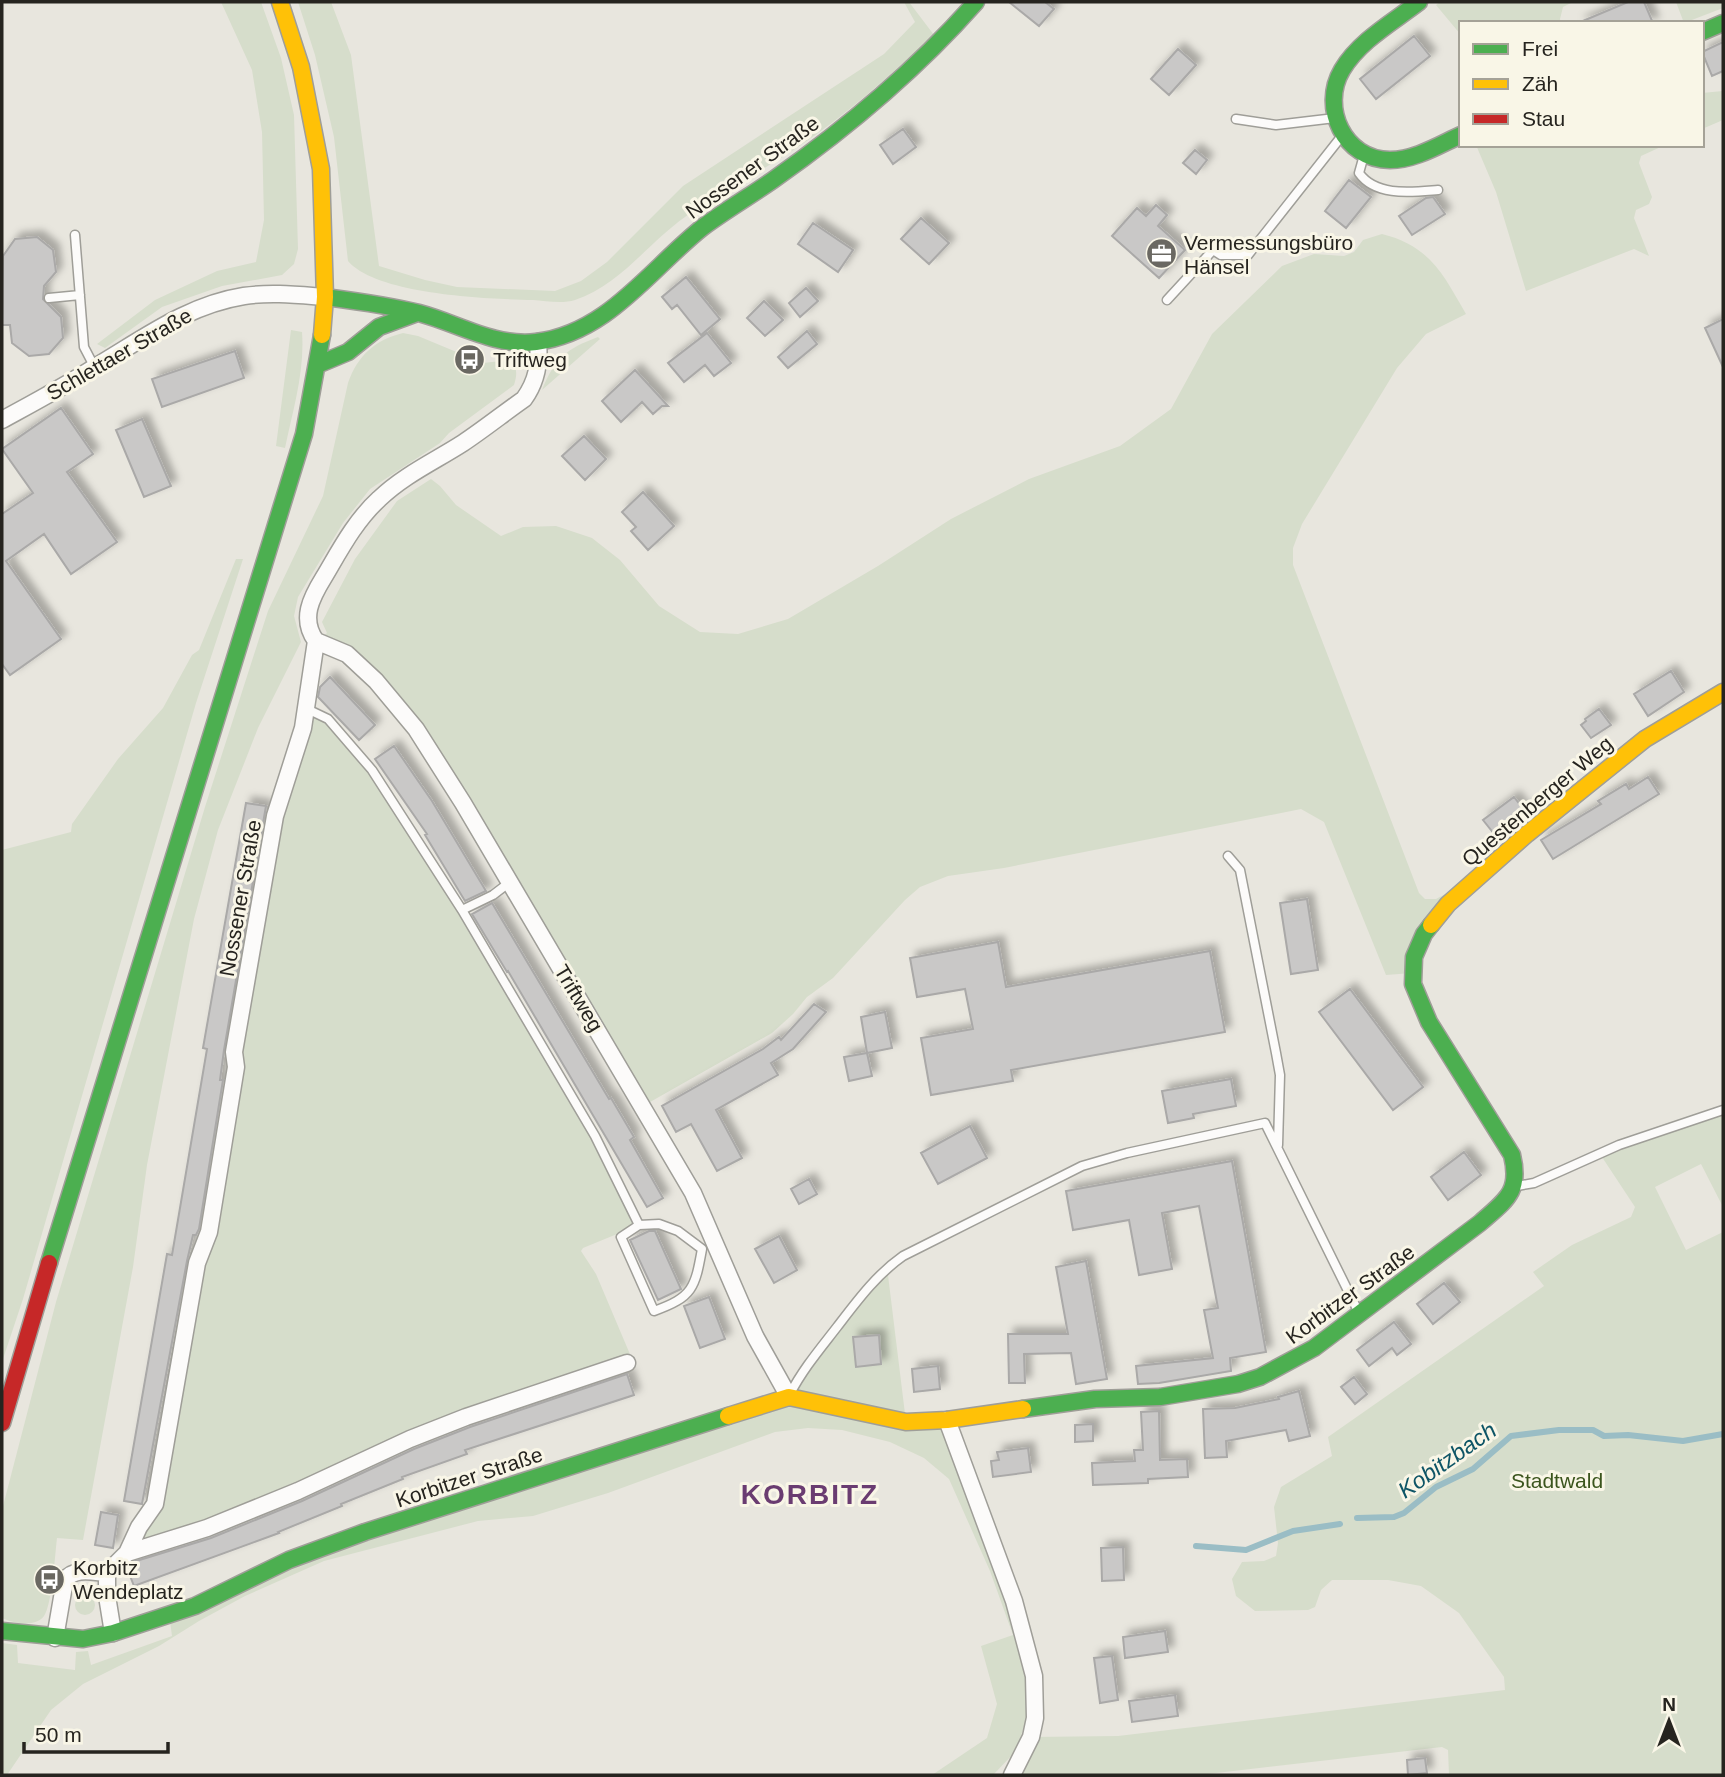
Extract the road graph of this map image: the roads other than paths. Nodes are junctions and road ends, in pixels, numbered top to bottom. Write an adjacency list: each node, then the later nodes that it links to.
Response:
1 (280, 2): 14 (street)
2 (976, 2): 18 (street, Nossener Straße)
3 (1419, 2): 6 (street)
4 (1723, 23): 5 (street)
5 (1704, 31)
6 (1335, 118): 7 (lane); 8 (street)
7 (1236, 119)
8 (1343, 135): 10 (street); 16 (lane)
9 (1459, 136): 10 (street)
10 (1364, 155): 11 (lane)
11 (1438, 190)
12 (75, 235): 13 (lane)
13 (80, 295): 15 (lane); 20 (lane)
14 (325, 297): 17 (street, Nossener Straße); 19 (street); 20 (street, Schlettaer Straße)
15 (49, 298)
16 (1167, 300)
17 (417, 313): 18 (street, Nossener Straße); 19 (street)
18 (538, 342): 22 (street, Nossener Straße)
19 (317, 365): 37 (street)
20 (95, 368): 21 (street, Schlettaer Straße)
21 (2, 420)
22 (316, 640): 24 (street, Nossener Straße); 26 (street, Triftweg)
23 (1723, 692): 30 (street, Questenberger Weg)
24 (305, 708): 27 (lane); 38 (street, Nossener Straße)
25 (1228, 856): 29 (lane)
26 (510, 882): 27 (lane); 32 (street, Triftweg)
27 (462, 910): 31 (lane)
28 (1723, 1110): 30 (lane)
29 (1278, 1148): 33 (lane); 35 (lane)
30 (1514, 1187): 33 (street, Korbitzer Straße)
31 (639, 1226): 32 (lane); 32 (lane)
32 (709, 1245): 35 (street, Triftweg)
33 (1359, 1315): 36 (street, Korbitzer Straße)
34 (627, 1363): 38 (street)
35 (789, 1397): 36 (street, Korbitzer Straße); 41 (street, Korbitzer Straße)
36 (947, 1420): 43 (street)
37 (2, 1423)
38 (127, 1553): 39 (street)
39 (107, 1573): 41 (street); 42 (street)
40 (6, 1632): 42 (street, Korbitzer Straße)
41 (113, 1633): 42 (street, Korbitzer Straße)
42 (55, 1638)
43 (1012, 1775)

